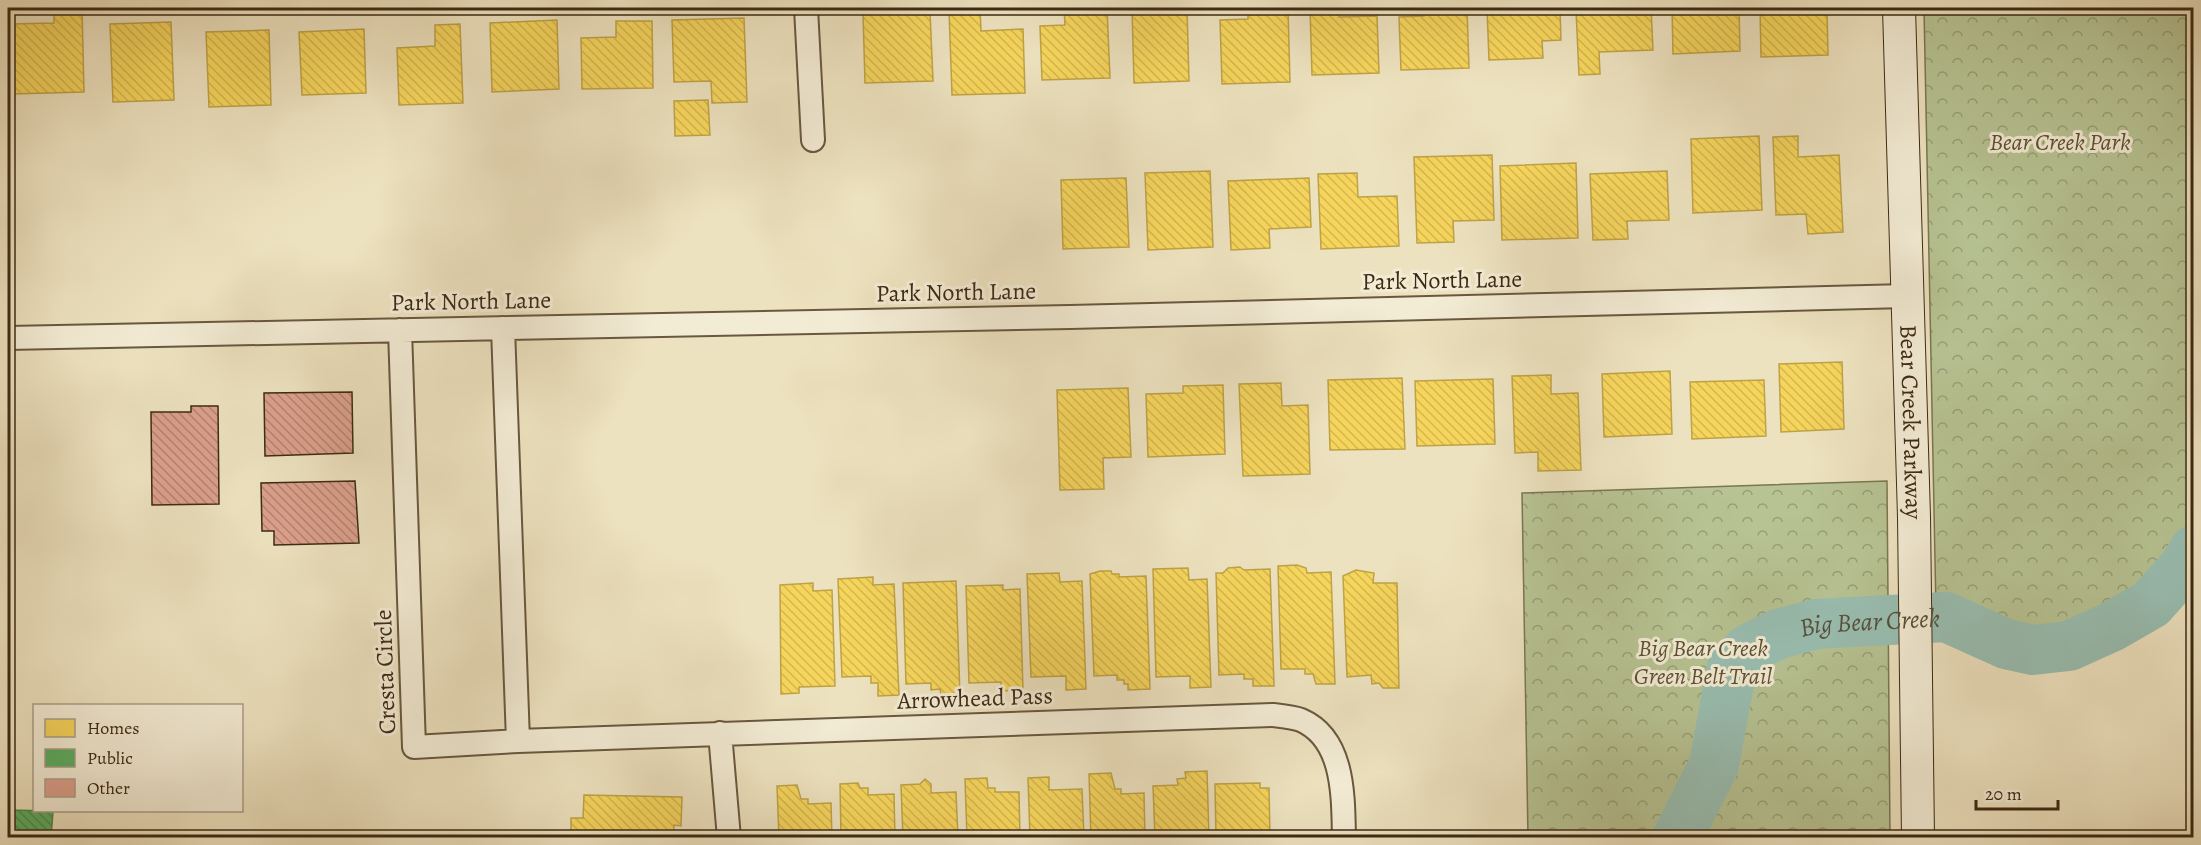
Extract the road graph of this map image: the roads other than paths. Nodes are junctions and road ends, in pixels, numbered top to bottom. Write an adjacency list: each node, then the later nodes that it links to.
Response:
1 (807, 8): 3 (street)
2 (1899, 8): 4 (main road, Bear Creek Parkway)
3 (813, 140)
4 (1906, 296): 5 (street, Park North Lane); 12 (main road, Bear Creek Parkway)
5 (503, 328): 6 (street, Park North Lane); 9 (street)
6 (400, 330): 7 (street, Park North Lane); 9 (street, Cresta Circle)
7 (8, 338)
8 (720, 733): 9 (street, Arrowhead Pass); 10 (street); 11 (street, Arrowhead Pass)
9 (518, 741)
10 (729, 837)
11 (1344, 837)
12 (1918, 837)

